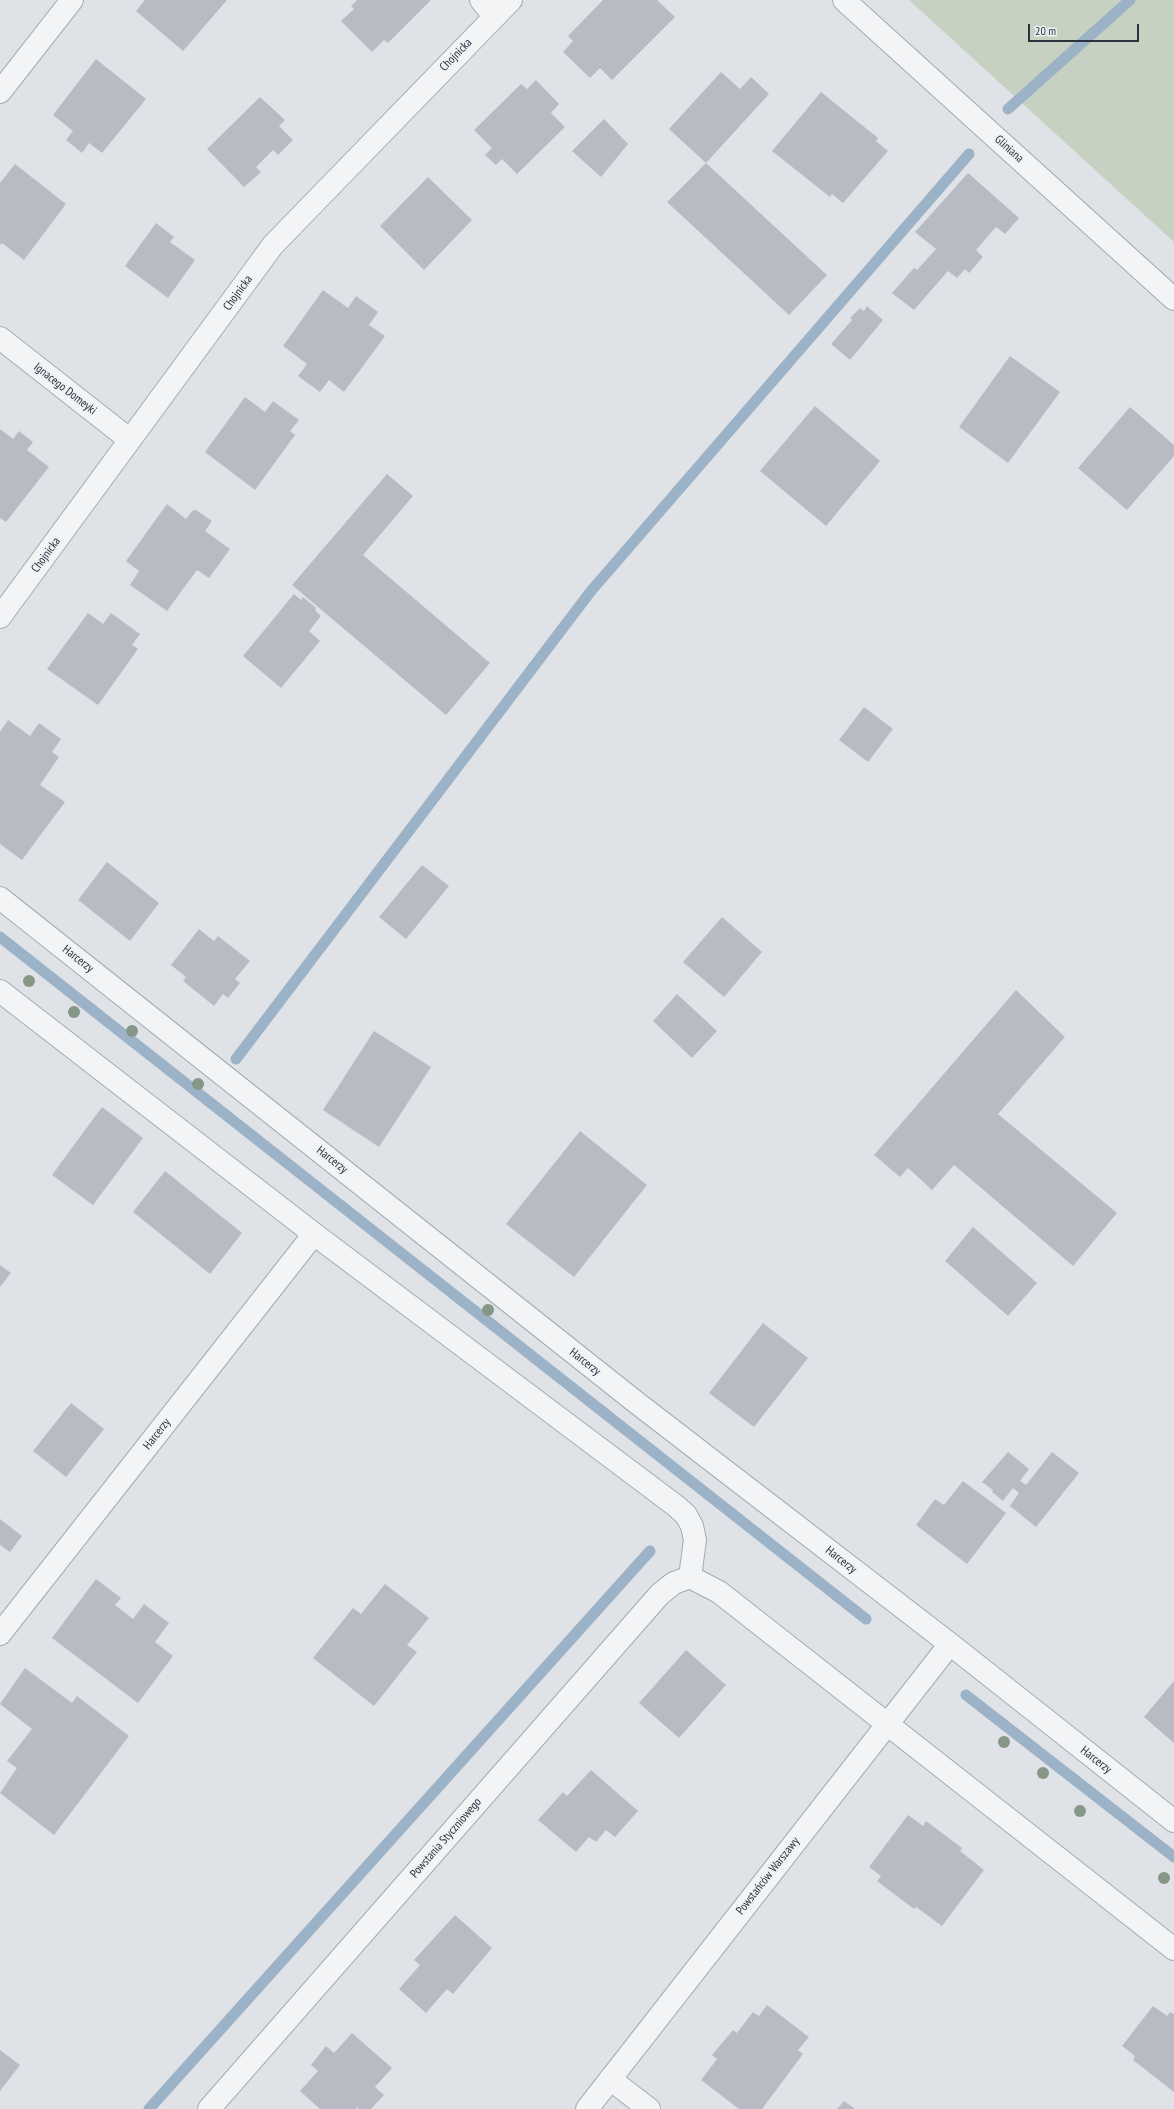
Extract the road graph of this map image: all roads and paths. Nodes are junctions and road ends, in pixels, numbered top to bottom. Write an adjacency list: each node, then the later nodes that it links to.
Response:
1 (72, 0): 5 (street)
2 (511, 0): 4 (street, Chojnicka)
3 (844, 0): 6 (street, Gliniana)
4 (487, 8): 8 (street, Chojnicka)
5 (0, 92)
6 (1174, 299)
7 (0, 338): 8 (street, Ignacego Domeyki)
8 (130, 440): 9 (street, Chojnicka)
9 (0, 617)
10 (0, 898): 15 (street, Harcerzy)
11 (0, 991): 12 (street)
12 (314, 1234): 13 (street); 14 (street, Harcerzy)
13 (690, 1577): 16 (street); 20 (street, Powstania Styczniowego)
14 (0, 1634)
15 (950, 1644): 16 (street, Powstańców Warszawy); 17 (street, Harcerzy)
16 (885, 1724): 18 (street); 19 (street, Powstańców Warszawy)
17 (1174, 1821)
18 (1174, 1949)
19 (610, 2079): 21 (street, Powstańców Warszawy); 22 (street)
20 (209, 2109)
21 (587, 2109)
22 (649, 2109)

